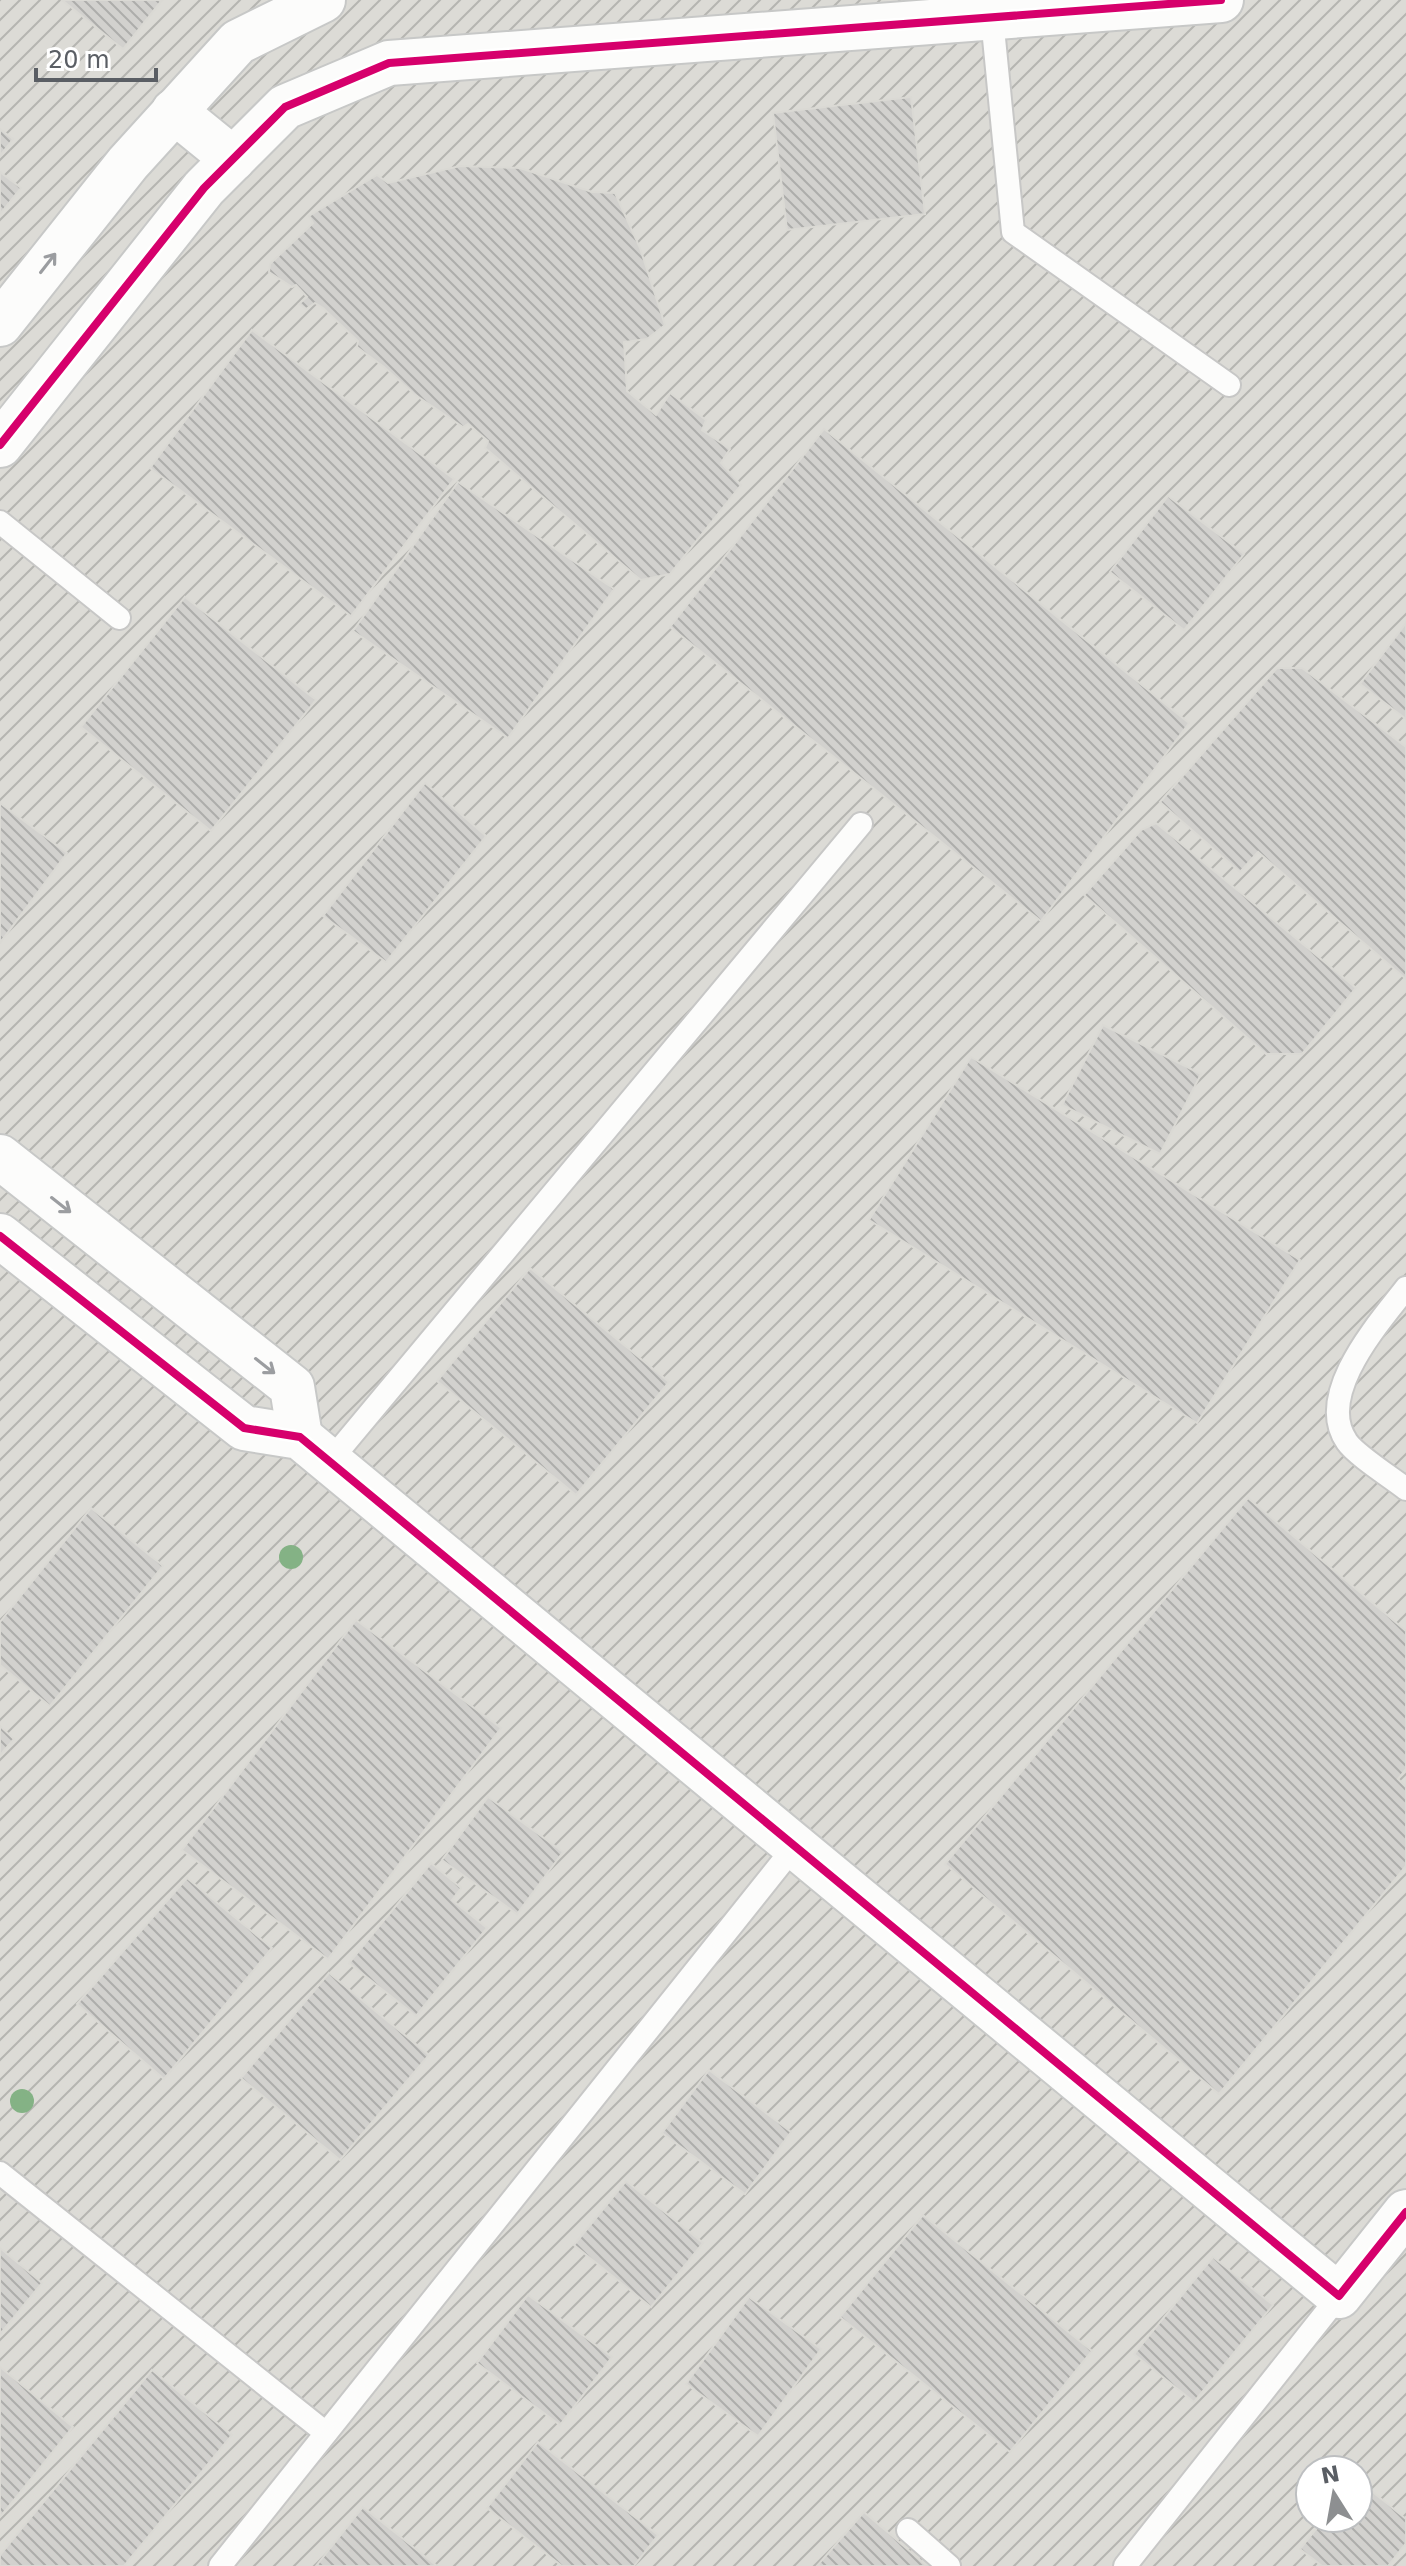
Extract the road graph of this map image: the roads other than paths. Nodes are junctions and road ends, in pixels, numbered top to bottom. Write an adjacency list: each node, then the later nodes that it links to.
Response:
1 (323, 0): 4 (street)
2 (1221, 0): 3 (street)
3 (992, 18): 5 (street); 7 (lane)
4 (174, 111): 5 (street); 6 (street, one-way to 4)
5 (233, 159): 8 (street)
6 (0, 324)
7 (1229, 385)
8 (0, 445)
9 (0, 522): 10 (lane)
10 (119, 618)
11 (861, 824): 15 (lane)
12 (0, 1157): 15 (street, one-way to 15)
13 (0, 1236): 15 (street)
14 (1406, 1288): 16 (lane)
15 (315, 1449): 17 (street)
16 (1406, 1489)
17 (795, 1846): 20 (street); 21 (lane)
18 (0, 2173): 21 (lane)
19 (1406, 2212): 20 (street)
20 (1339, 2296): 25 (lane)
21 (326, 2433): 23 (lane)
22 (908, 2530): 24 (lane)
23 (220, 2566)
24 (949, 2566)
25 (1125, 2566)

